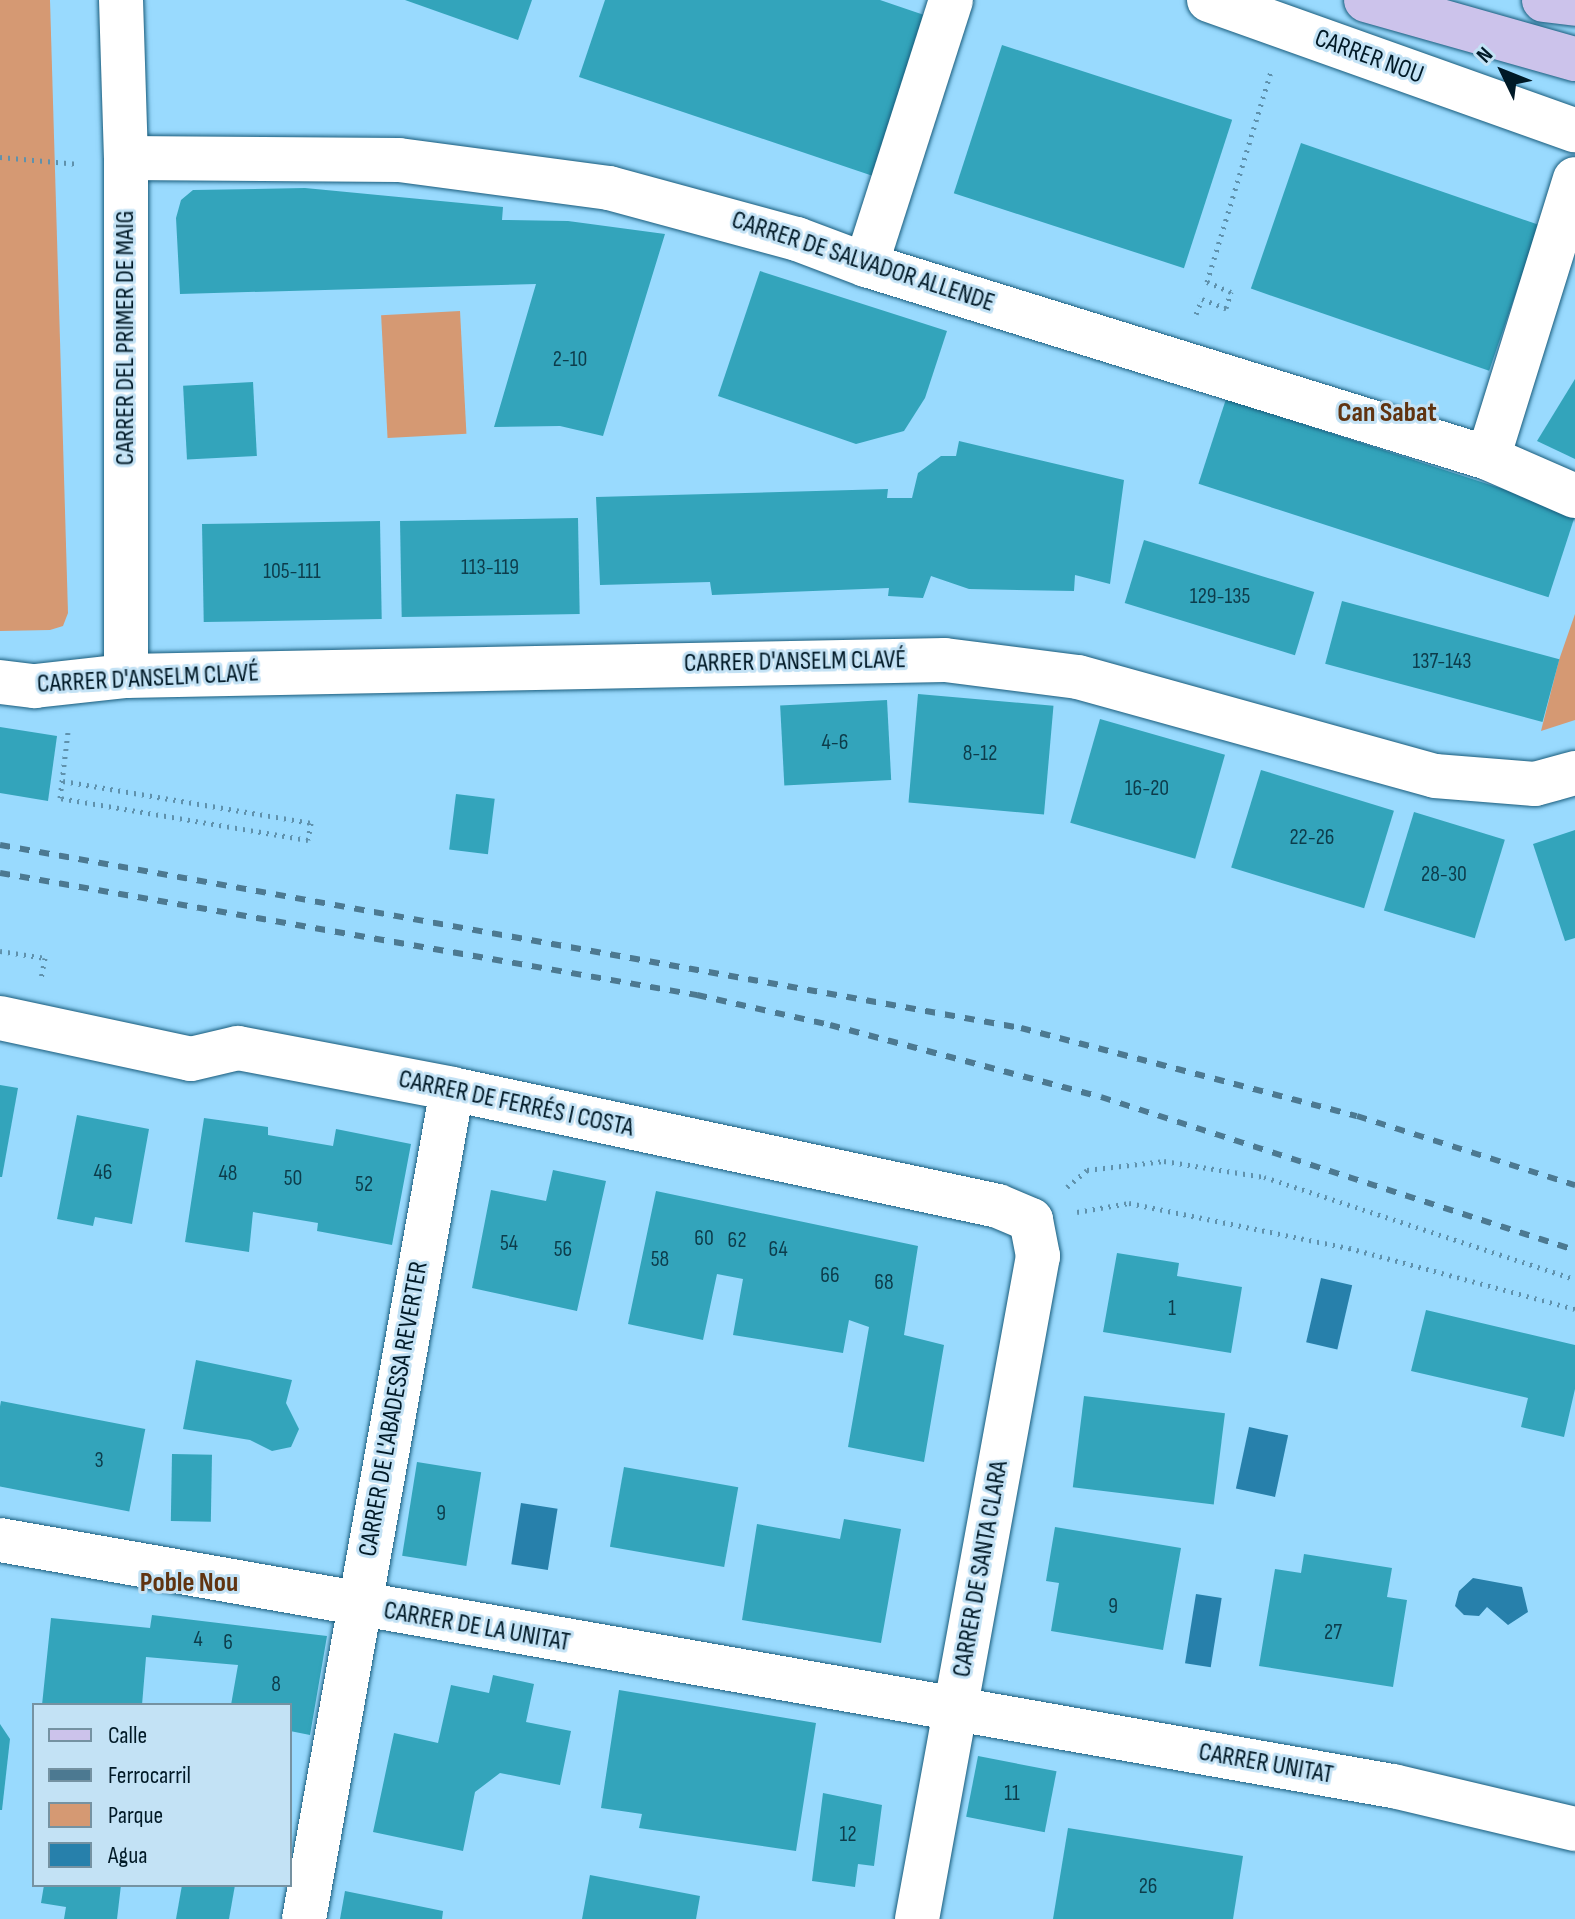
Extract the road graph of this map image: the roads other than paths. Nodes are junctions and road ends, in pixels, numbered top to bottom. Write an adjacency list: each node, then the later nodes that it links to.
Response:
1 (121, 0): 9 (street, CARRER DEL PRIMER DE MAIG)
2 (951, 0): 11 (street)
3 (1209, 0): 8 (street, CARRER NOU)
4 (1366, 0): 7 (main road)
5 (1544, 0): 6 (main road)
6 (1575, 4)
7 (1575, 59)
8 (1575, 130)
9 (126, 158): 11 (street, CARRER DE SALVADOR ALLENDE); 14 (street, CARRER DEL PRIMER DE MAIG)
10 (1575, 179): 12 (street)
11 (866, 265): 12 (street, CARRER DE SALVADOR ALLENDE)
12 (1488, 458): 13 (street, CARRER DE SALVADOR ALLENDE)
13 (1575, 496)
14 (126, 676): 15 (street, CARRER D'ANSELM CLAVÉ); 16 (street, CARRER D'ANSELM CLAVÉ)
15 (0, 682)
16 (1575, 773)
17 (0, 1018): 18 (street, CARRER DE FERRÉS I COSTA)
18 (452, 1089): 19 (street, CARRER DE FERRÉS I COSTA); 21 (street, CARRER DE L'ABADESSA REVERTER)
19 (1031, 1220): 22 (street, CARRER DE SANTA CLARA)
20 (0, 1540): 21 (street, CARRER DE LA UNITAT)
21 (358, 1605): 22 (street, CARRER DE LA UNITAT); 24 (street, CARRER DE L'ABADESSA REVERTER)
22 (956, 1709): 23 (street, CARRER UNITAT); 25 (street, CARRER DE SANTA CLARA)
23 (1575, 1829)
24 (304, 1919)
25 (917, 1919)

